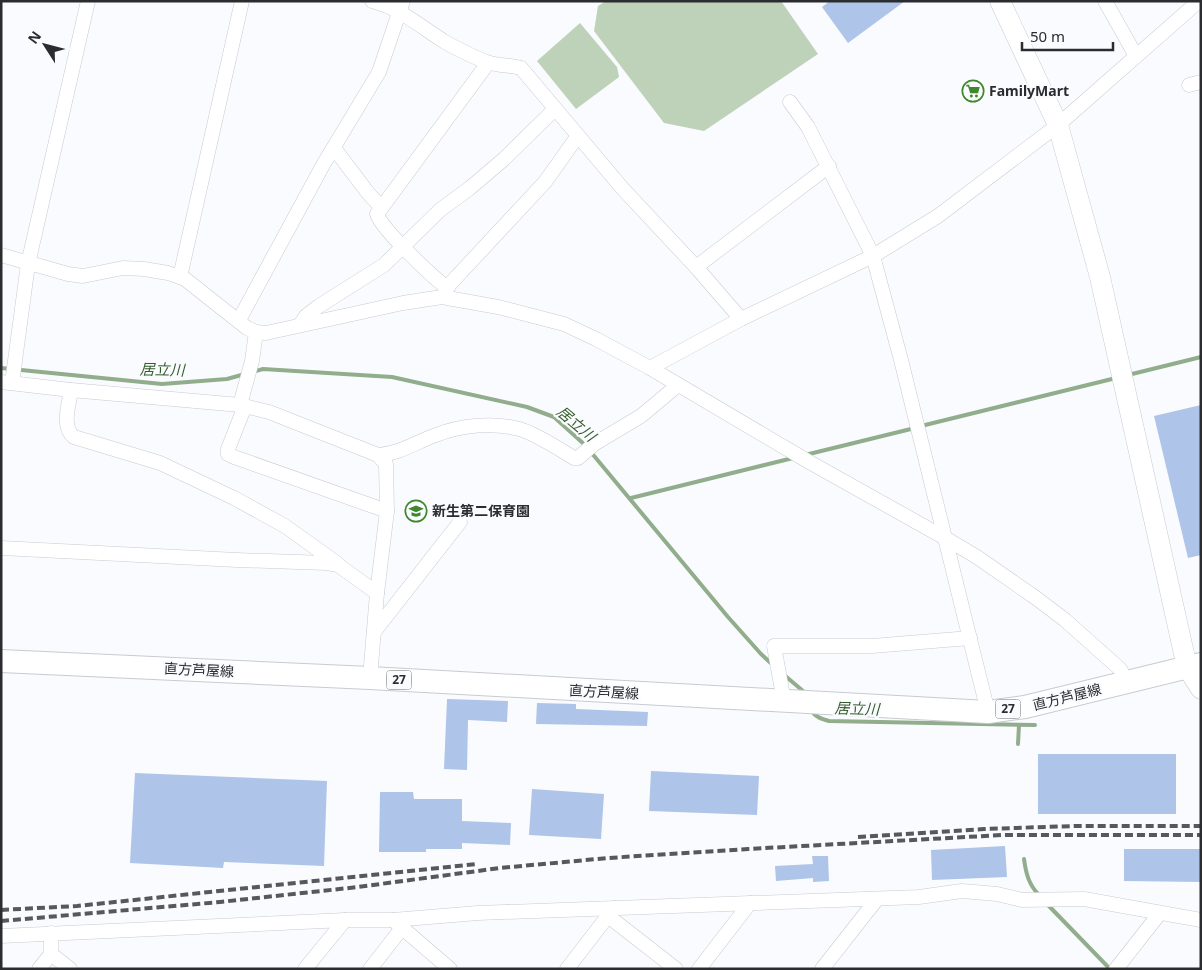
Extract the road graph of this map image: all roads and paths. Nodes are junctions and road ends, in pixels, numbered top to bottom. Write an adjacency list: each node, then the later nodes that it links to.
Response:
1 (88, 1): 20 (street)
2 (242, 1): 22 (street)
3 (372, 1): 7 (street)
4 (1000, 1): 12 (street)
5 (1104, 1): 8 (street)
6 (1198, 1): 8 (street)
7 (402, 6): 9 (street); 14 (street)
8 (1136, 56): 12 (street)
9 (488, 63): 11 (street); 16 (street)
10 (790, 102): 15 (street)
11 (555, 109): 13 (street); 17 (street)
12 (1058, 125): 19 (street); 43 (street)
13 (577, 137): 21 (street); 23 (street)
14 (334, 148): 16 (street); 25 (street)
15 (829, 166): 19 (street); 21 (street)
16 (381, 207): 17 (street)
17 (403, 247): 23 (street); 26 (street)
18 (1, 255): 20 (street)
19 (873, 256): 24 (street); 36 (street)
20 (28, 264): 22 (street); 29 (street)
21 (696, 267): 24 (street)
22 (180, 277): 25 (street)
23 (444, 293): 26 (street); 28 (street)
24 (741, 319): 28 (street)
25 (239, 320): 27 (street)
26 (300, 325): 27 (street)
27 (256, 332): 32 (street)
28 (650, 368): 30 (street)
29 (9, 381): 31 (street)
30 (678, 385): 33 (street); 36 (street)
31 (71, 390): 32 (street); 38 (street)
32 (243, 406): 33 (street); 34 (street)
33 (378, 455): 34 (street)
34 (387, 511): 39 (street)
35 (460, 522): 40 (street)
36 (945, 538): 41 (street); 45 (street)
37 (1, 548): 38 (street)
38 (338, 564): 39 (street)
39 (377, 594): 40 (street)
40 (374, 632): 44 (street)
41 (970, 638): 47 (street); 48 (street)
42 (1, 661): 44 (main road, 直方芦屋線 / 27)
43 (1194, 666): 45 (main road, 直方芦屋線 / 27); 46 (street)
44 (370, 678): 47 (main road, 直方芦屋線 / 27)
45 (1127, 682): 48 (main road, 直方芦屋線 / 27)
46 (1201, 689)
47 (788, 698): 48 (main road, 直方芦屋線 / 27)
48 (988, 712)
49 (876, 899): 50 (street); 52 (street); 67 (street)
50 (750, 903): 51 (street); 66 (street)
51 (611, 912): 55 (street); 64 (street); 65 (street)
52 (1160, 913): 54 (street); 68 (street)
53 (345, 920): 55 (street); 56 (street); 62 (street)
54 (1201, 920)
55 (398, 924): 59 (street); 63 (street)
56 (51, 933): 57 (street); 58 (street)
57 (1, 936)
58 (51, 954): 60 (street); 61 (street)
59 (443, 967)
60 (39, 969)
61 (70, 969)
62 (305, 969)
63 (370, 969)
64 (567, 969)
65 (676, 969)
66 (699, 969)
67 (822, 969)
68 (1116, 969)

